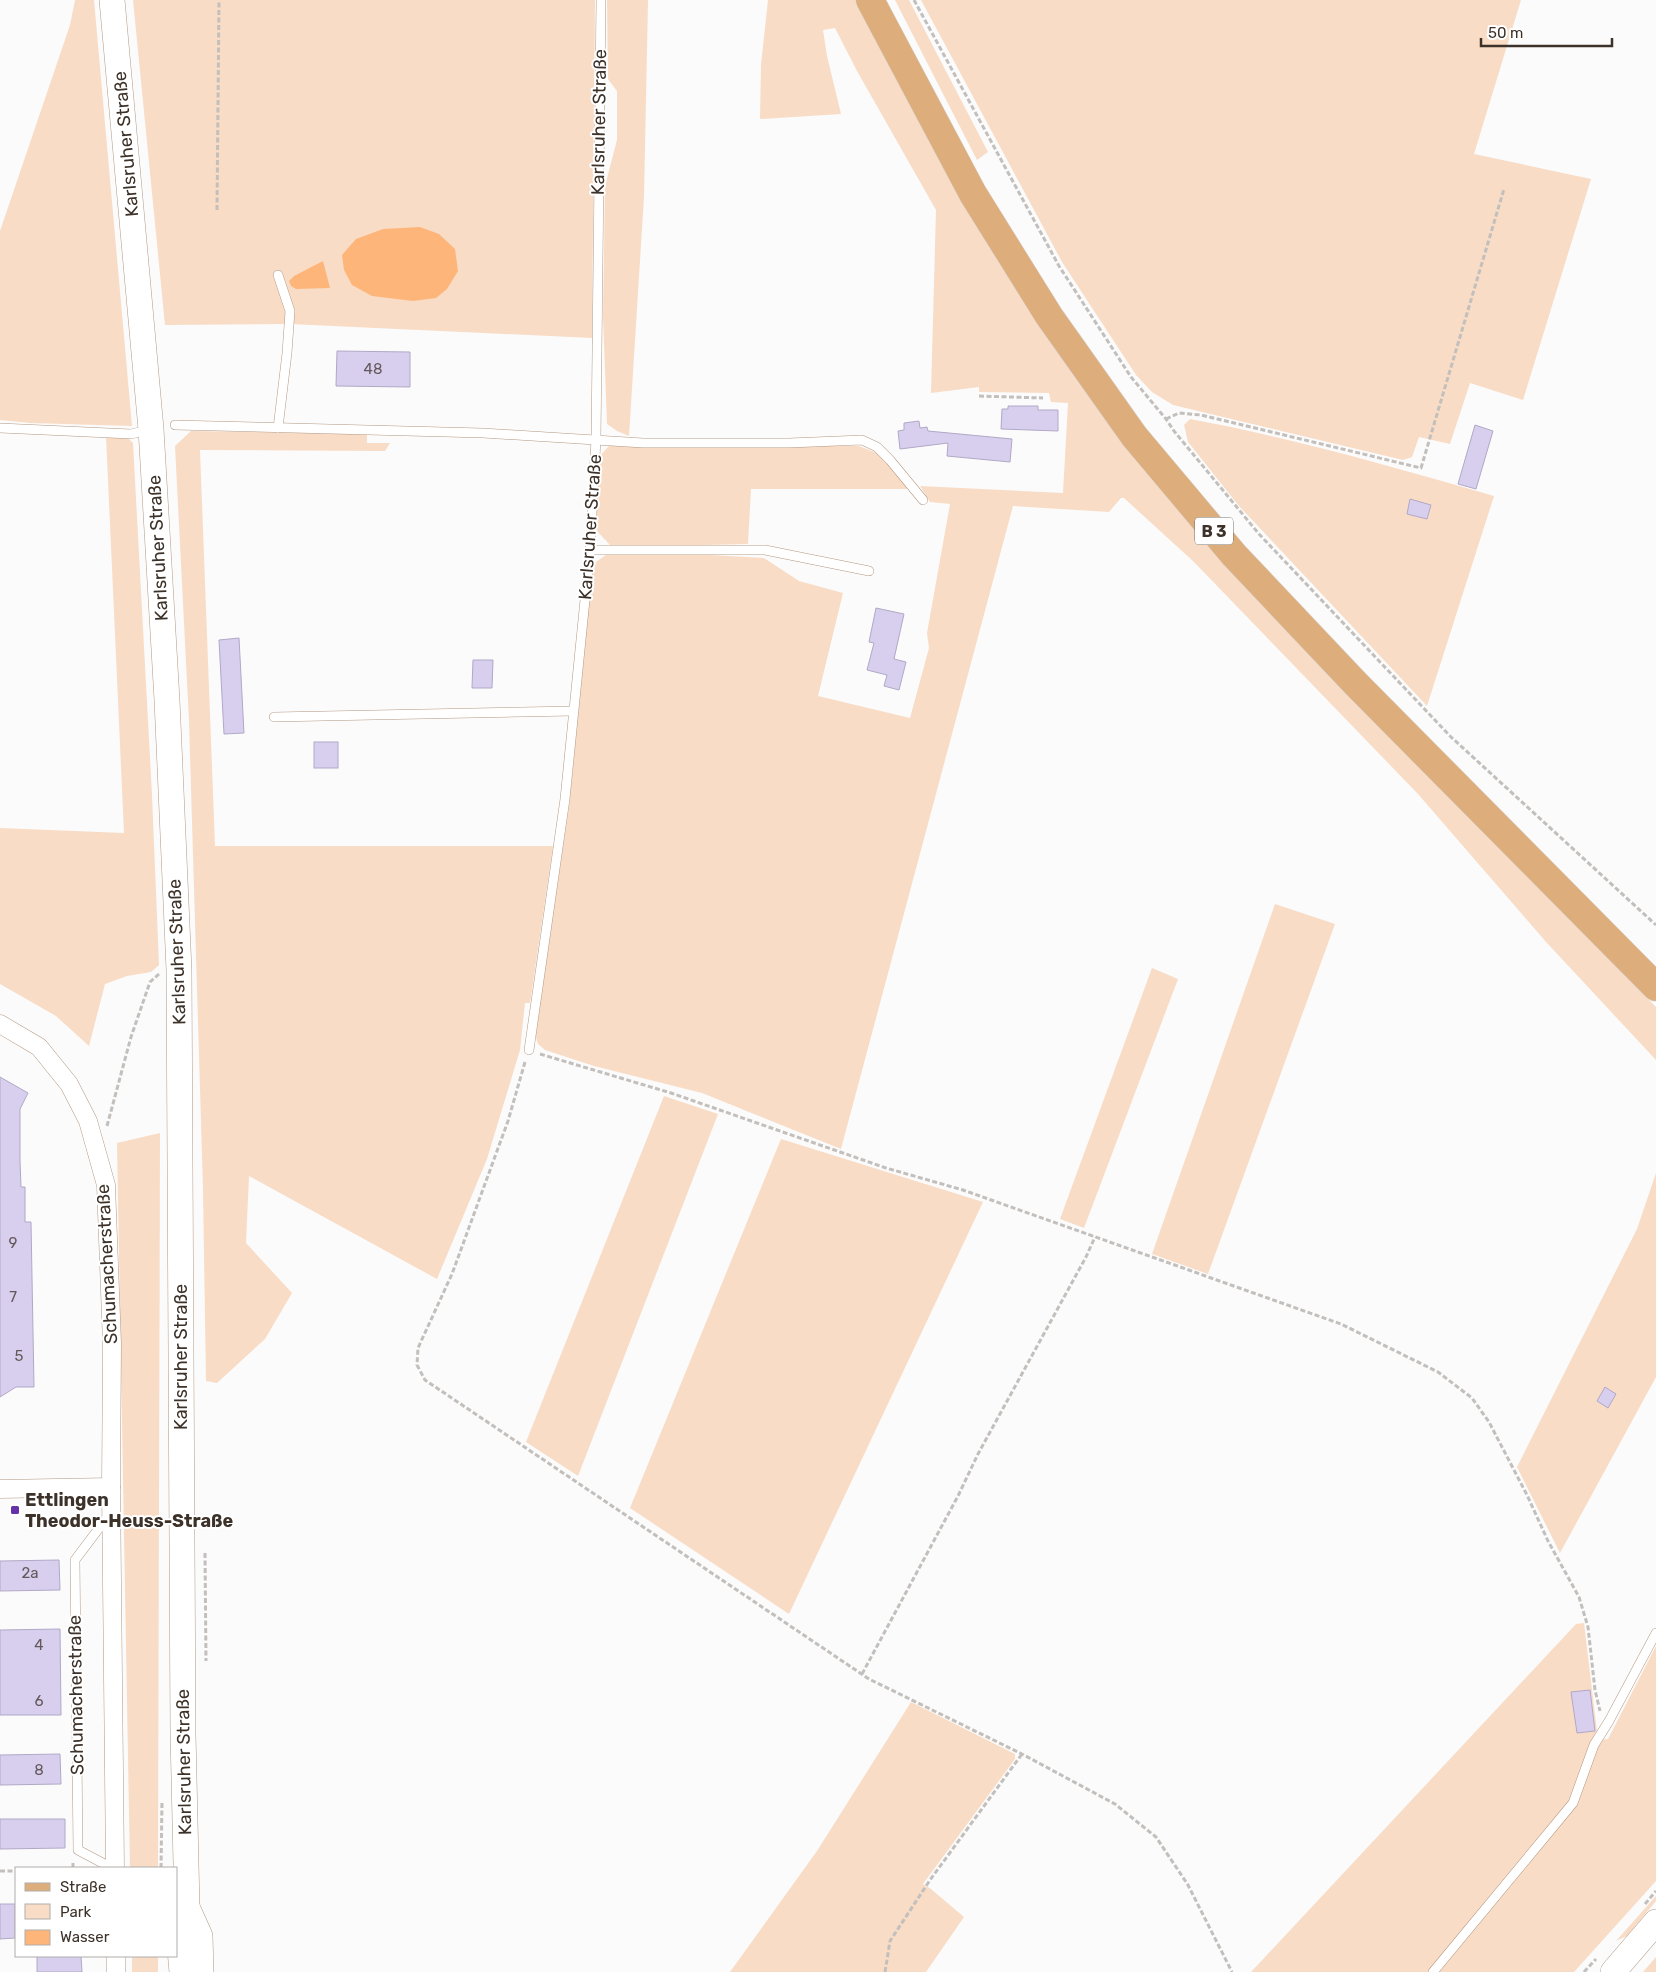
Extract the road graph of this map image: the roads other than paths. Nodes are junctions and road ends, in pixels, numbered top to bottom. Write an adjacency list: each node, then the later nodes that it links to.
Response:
1 (112, 0): 5 (main road, Karlsruher Straße)
2 (601, 0): 8 (lane, Karlsruher Straße)
3 (870, 0): 14 (main road, B 3)
4 (278, 275): 7 (lane)
5 (163, 427): 6 (lane); 7 (lane); 23 (main road, Karlsruher Straße)
6 (0, 428)
7 (278, 428): 8 (lane)
8 (596, 438): 9 (lane); 10 (lane, Karlsruher Straße)
9 (923, 500)
10 (590, 550): 11 (lane); 12 (lane, Karlsruher Straße)
11 (869, 572)
12 (573, 711): 13 (lane); 16 (lane, Karlsruher Straße)
13 (274, 717)
14 (1656, 987)
15 (0, 1024): 17 (street, Schumacherstraße)
16 (529, 1050)
17 (111, 1487): 18 (street); 19 (street, Schumacherstraße)
18 (0, 1489)
19 (111, 1513): 21 (lane, Schumacherstraße); 22 (street, Schumacherstraße)
20 (1656, 1633): 29 (lane)
21 (112, 1867)
22 (114, 1867)
23 (187, 1907): 27 (main road, Karlsruher Straße); 28 (main road, Karlsruher Straße)
24 (1656, 1922): 30 (main road)
25 (116, 1957): 26 (street)
26 (116, 1972)
27 (182, 1972)
28 (201, 1972)
29 (1433, 1972)
30 (1613, 1972)

